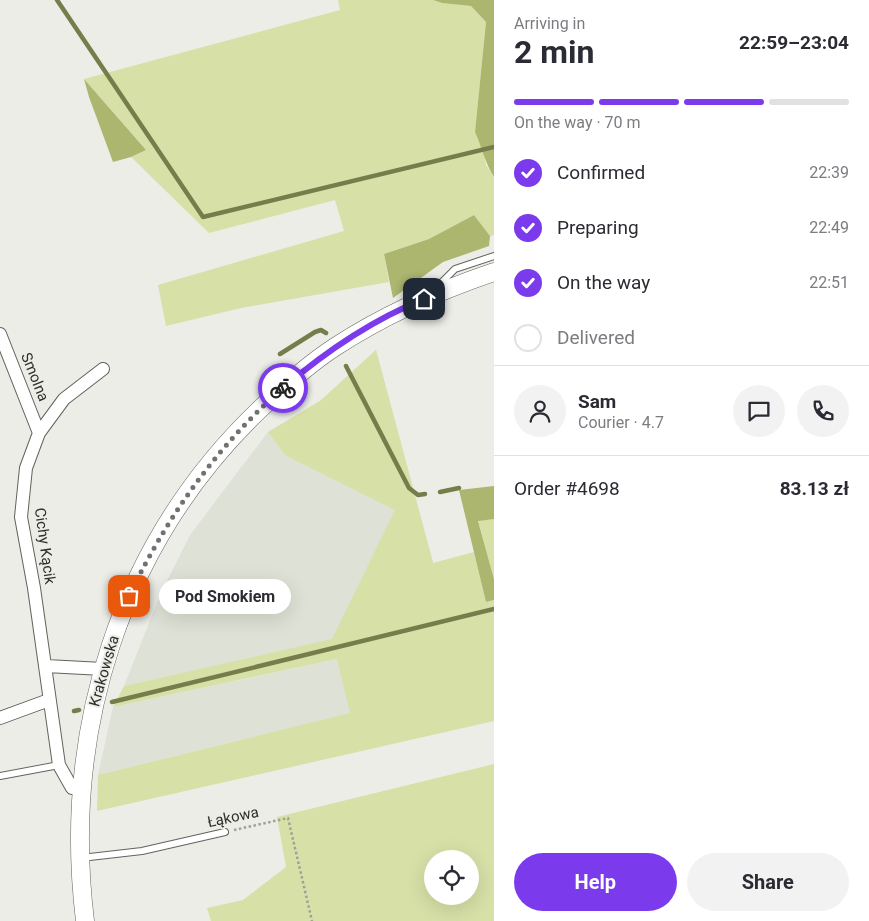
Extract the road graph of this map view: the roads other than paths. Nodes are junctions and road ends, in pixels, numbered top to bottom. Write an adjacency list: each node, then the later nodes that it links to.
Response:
1 (494, 256): 3 (lane)
2 (494, 272): 3 (main road, Krakowska)
3 (424, 299): 8 (main road, Krakowska)
4 (0, 334): 6 (street, Smolna)
5 (103, 369): 6 (street, Cichy Kącik)
6 (39, 433): 7 (street, Cichy Kącik)
7 (46, 666): 8 (street); 9 (street, Cichy Kącik)
8 (102, 669): 13 (main road, Krakowska)
9 (49, 700): 10 (street); 11 (street, Cichy Kącik)
10 (0, 718)
11 (59, 765): 12 (lane); 13 (street, Cichy Kącik)
12 (0, 776)
13 (81, 789): 15 (main road, Krakowska)
14 (225, 832): 15 (lane, Łąkowa)
15 (80, 858): 16 (main road, Krakowska)
16 (86, 921)

